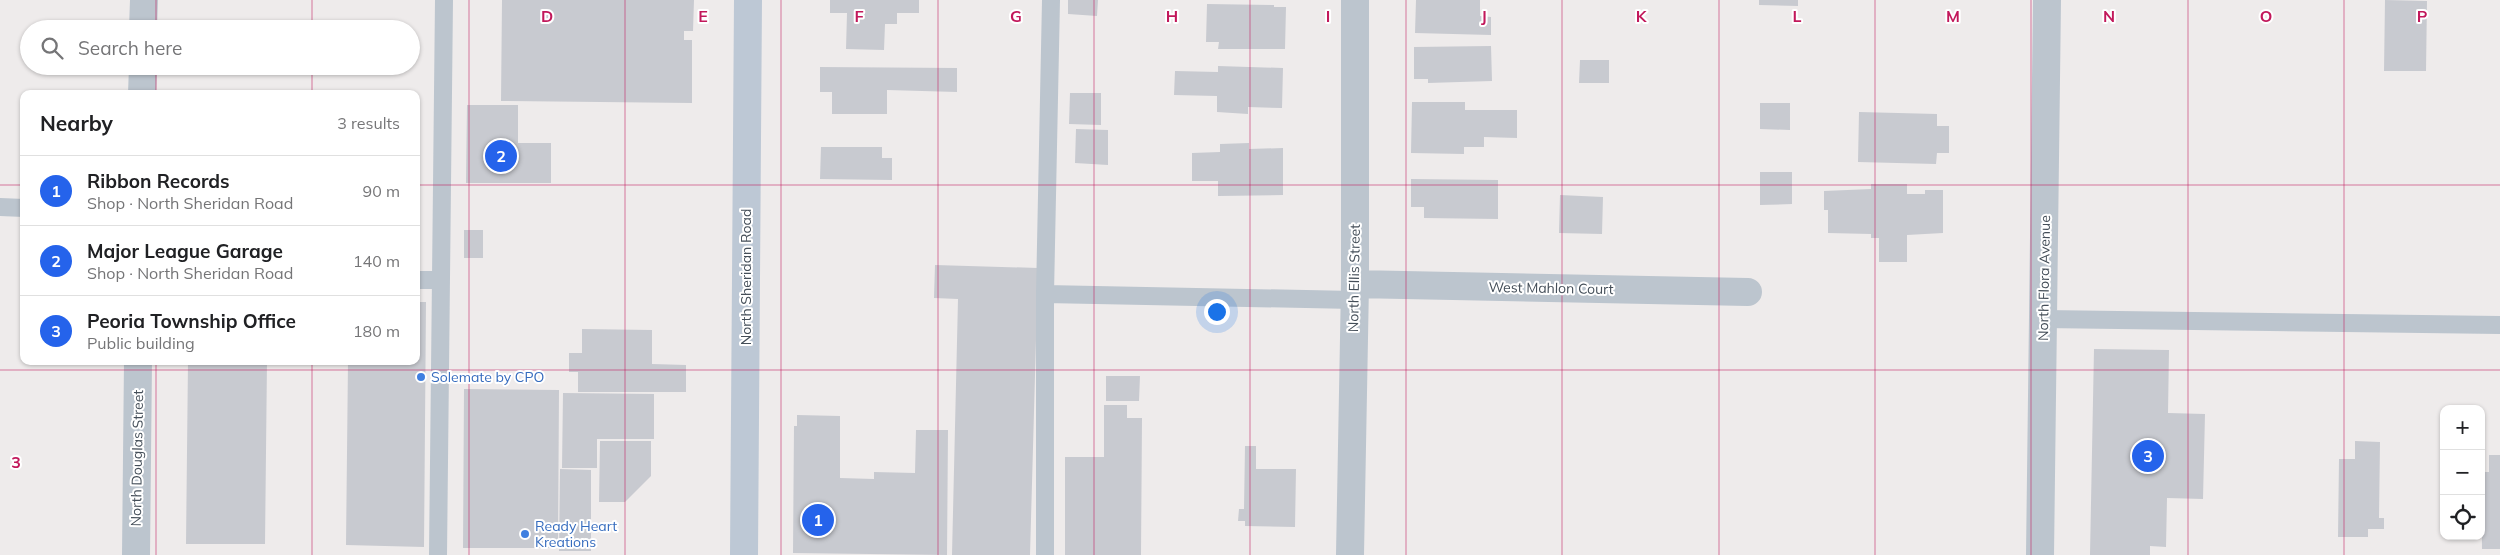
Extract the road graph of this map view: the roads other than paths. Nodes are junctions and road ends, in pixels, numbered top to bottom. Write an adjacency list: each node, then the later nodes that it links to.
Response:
1 (144, 0): 7 (street)
2 (444, 0): 13 (lane)
3 (748, 0): 22 (main road, North Sheridan Road)
4 (1051, 0): 16 (lane)
5 (1354, 0): 14 (street, North Ellis Street)
6 (2047, 0): 17 (street, North Flora Avenue)
7 (143, 20)
8 (143, 75): 9 (street)
9 (142, 90)
10 (0, 207): 11 (lane)
11 (20, 208)
12 (420, 280): 13 (lane)
13 (440, 280): 21 (lane)
14 (1354, 292): 15 (street, West Mahlon Court); 16 (lane); 24 (street, North Ellis Street)
15 (1748, 292)
16 (1045, 294): 23 (lane)
17 (2043, 319): 18 (lane); 25 (street, North Flora Avenue)
18 (2500, 325)
19 (138, 365): 20 (street, North Douglas Street)
20 (136, 555)
21 (438, 555)
22 (744, 555)
23 (1045, 555)
24 (1350, 555)
25 (2040, 555)

